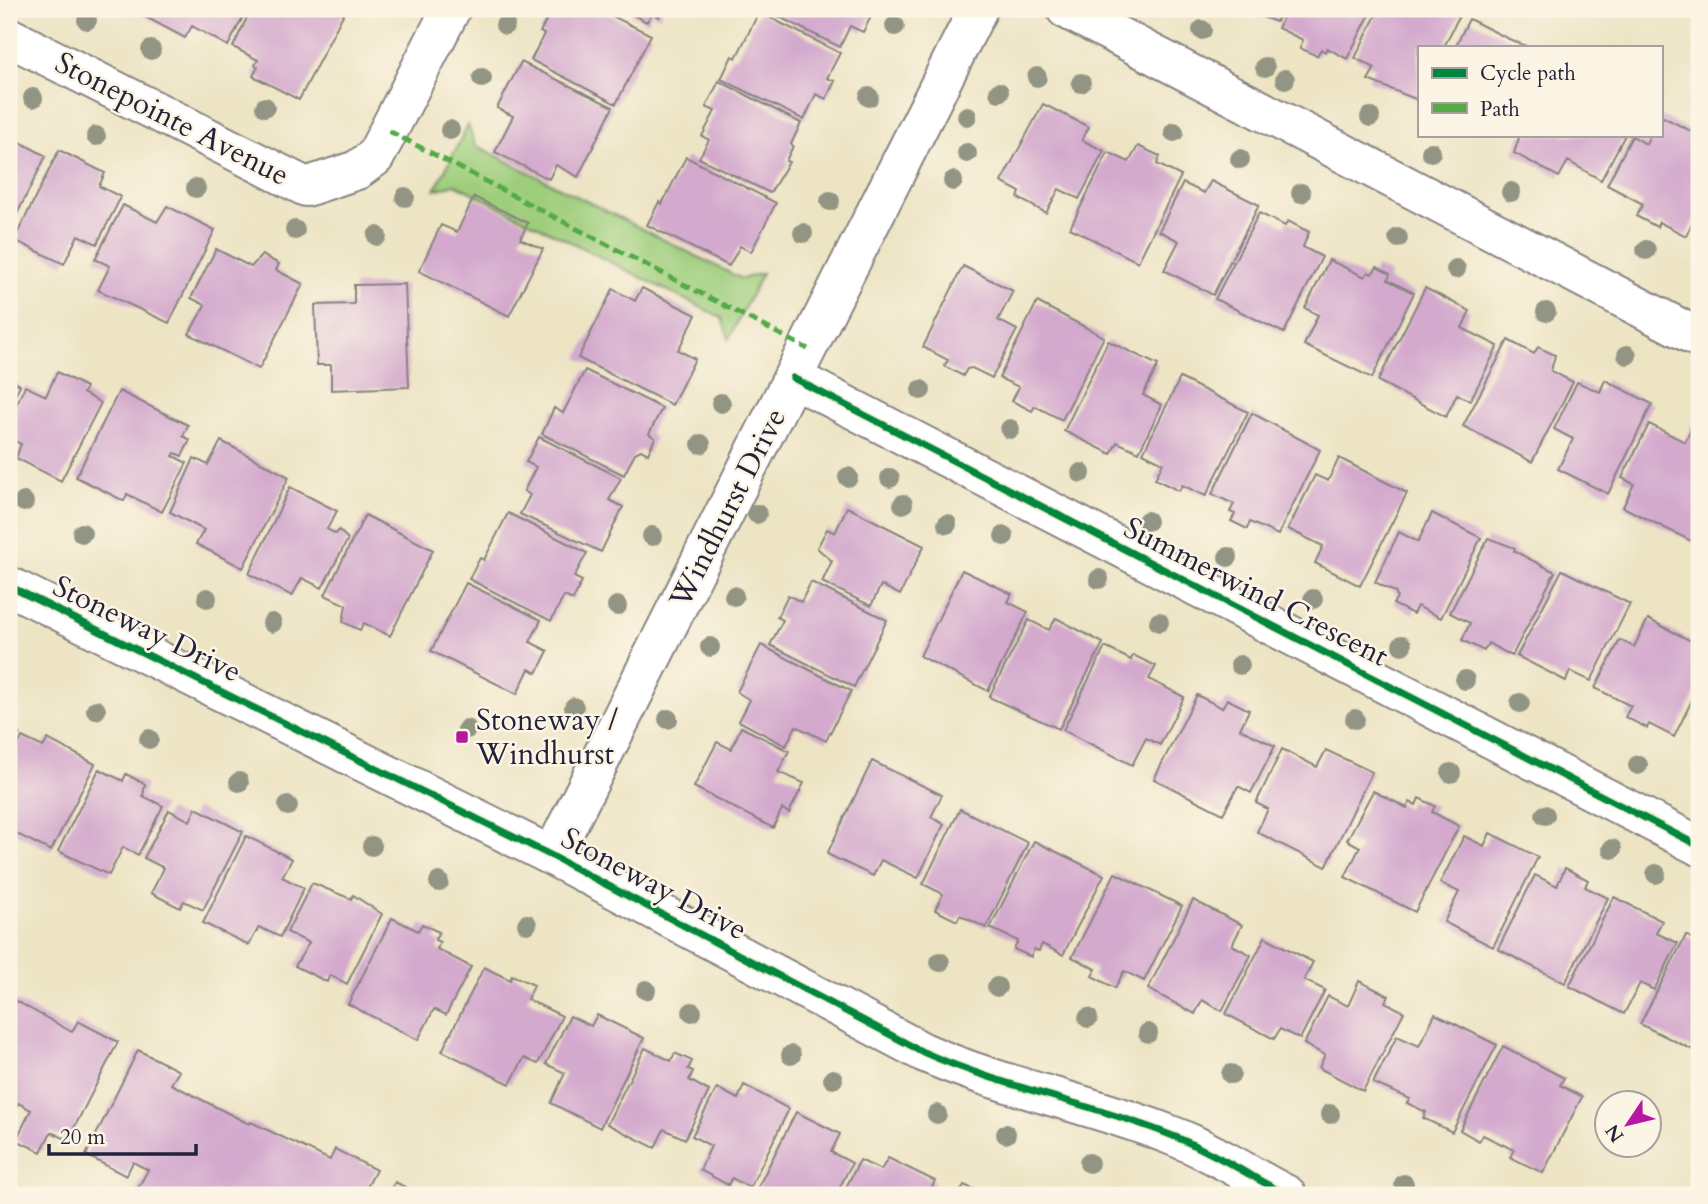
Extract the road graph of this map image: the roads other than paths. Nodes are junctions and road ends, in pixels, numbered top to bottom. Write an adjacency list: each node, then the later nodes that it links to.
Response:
1 (451, 9): 4 (street, Stonepointe Avenue)
2 (978, 9): 6 (street, Windhurst Drive)
3 (1066, 9): 5 (street)
4 (9, 37)
5 (1699, 338)
6 (793, 378): 8 (street, Summerwind Crescent); 9 (street, Windhurst Drive)
7 (9, 586): 9 (street, Stoneway Drive)
8 (1699, 846)
9 (552, 856): 10 (street, Stoneway Drive)
10 (1287, 1195)

